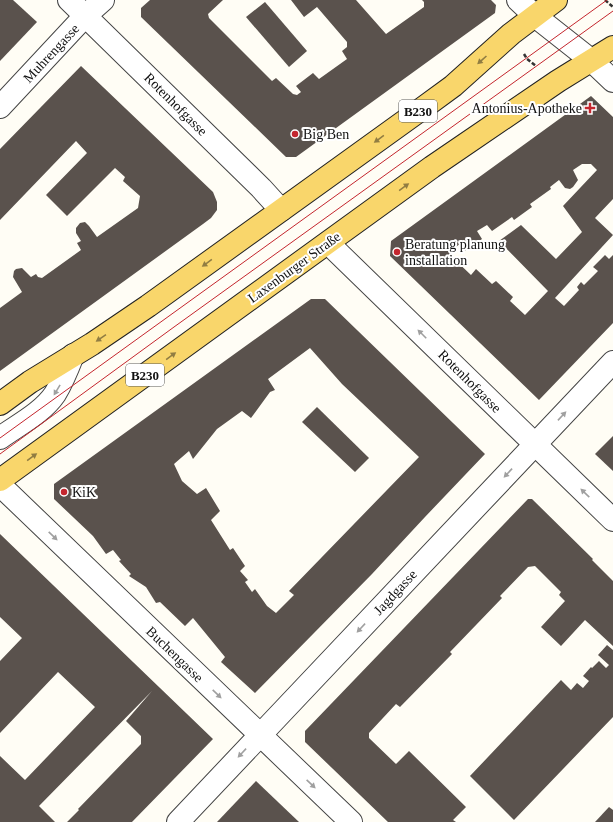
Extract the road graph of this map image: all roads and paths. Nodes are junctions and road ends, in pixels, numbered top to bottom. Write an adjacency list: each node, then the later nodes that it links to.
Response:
1 (69, 0): 7 (street, Rotenhofgasse)
2 (103, 0): 7 (street, Muhrengasse)
3 (518, 0): 8 (street)
4 (556, 0): 8 (main road, B230)
5 (605, 0): 6 (path)
6 (613, 7)
7 (85, 16): 12 (street, Muhrengasse); 13 (street, Rotenhofgasse)
8 (535, 16): 10 (street); 13 (main road, B230, one-way to 13)
9 (613, 48): 10 (main road, B230)
10 (592, 61): 11 (street); 14 (main road, Laxenburger Straße / B230, one-way to 10)
11 (613, 81)
12 (0, 107)
13 (281, 210): 15 (main road, B230, one-way to 15)
14 (328, 242): 19 (street, Rotenhofgasse, one-way to 14); 20 (main road, Laxenburger Straße / B230, one-way to 14)
15 (73, 355): 17 (main road, B230); 18 (street, one-way to 18)
16 (613, 362): 19 (street, Jagdgasse, one-way to 16)
17 (0, 404)
18 (0, 438)
19 (535, 445): 22 (street, Rotenhofgasse, one-way to 19); 23 (street, Jagdgasse, one-way to 23)
20 (0, 480)
21 (0, 485): 23 (street, Buchengasse, one-way to 23)
22 (613, 520)
23 (260, 735): 24 (street, Jagdgasse, one-way to 24); 25 (street, Buchengasse, one-way to 25)
24 (178, 822)
25 (351, 822)

